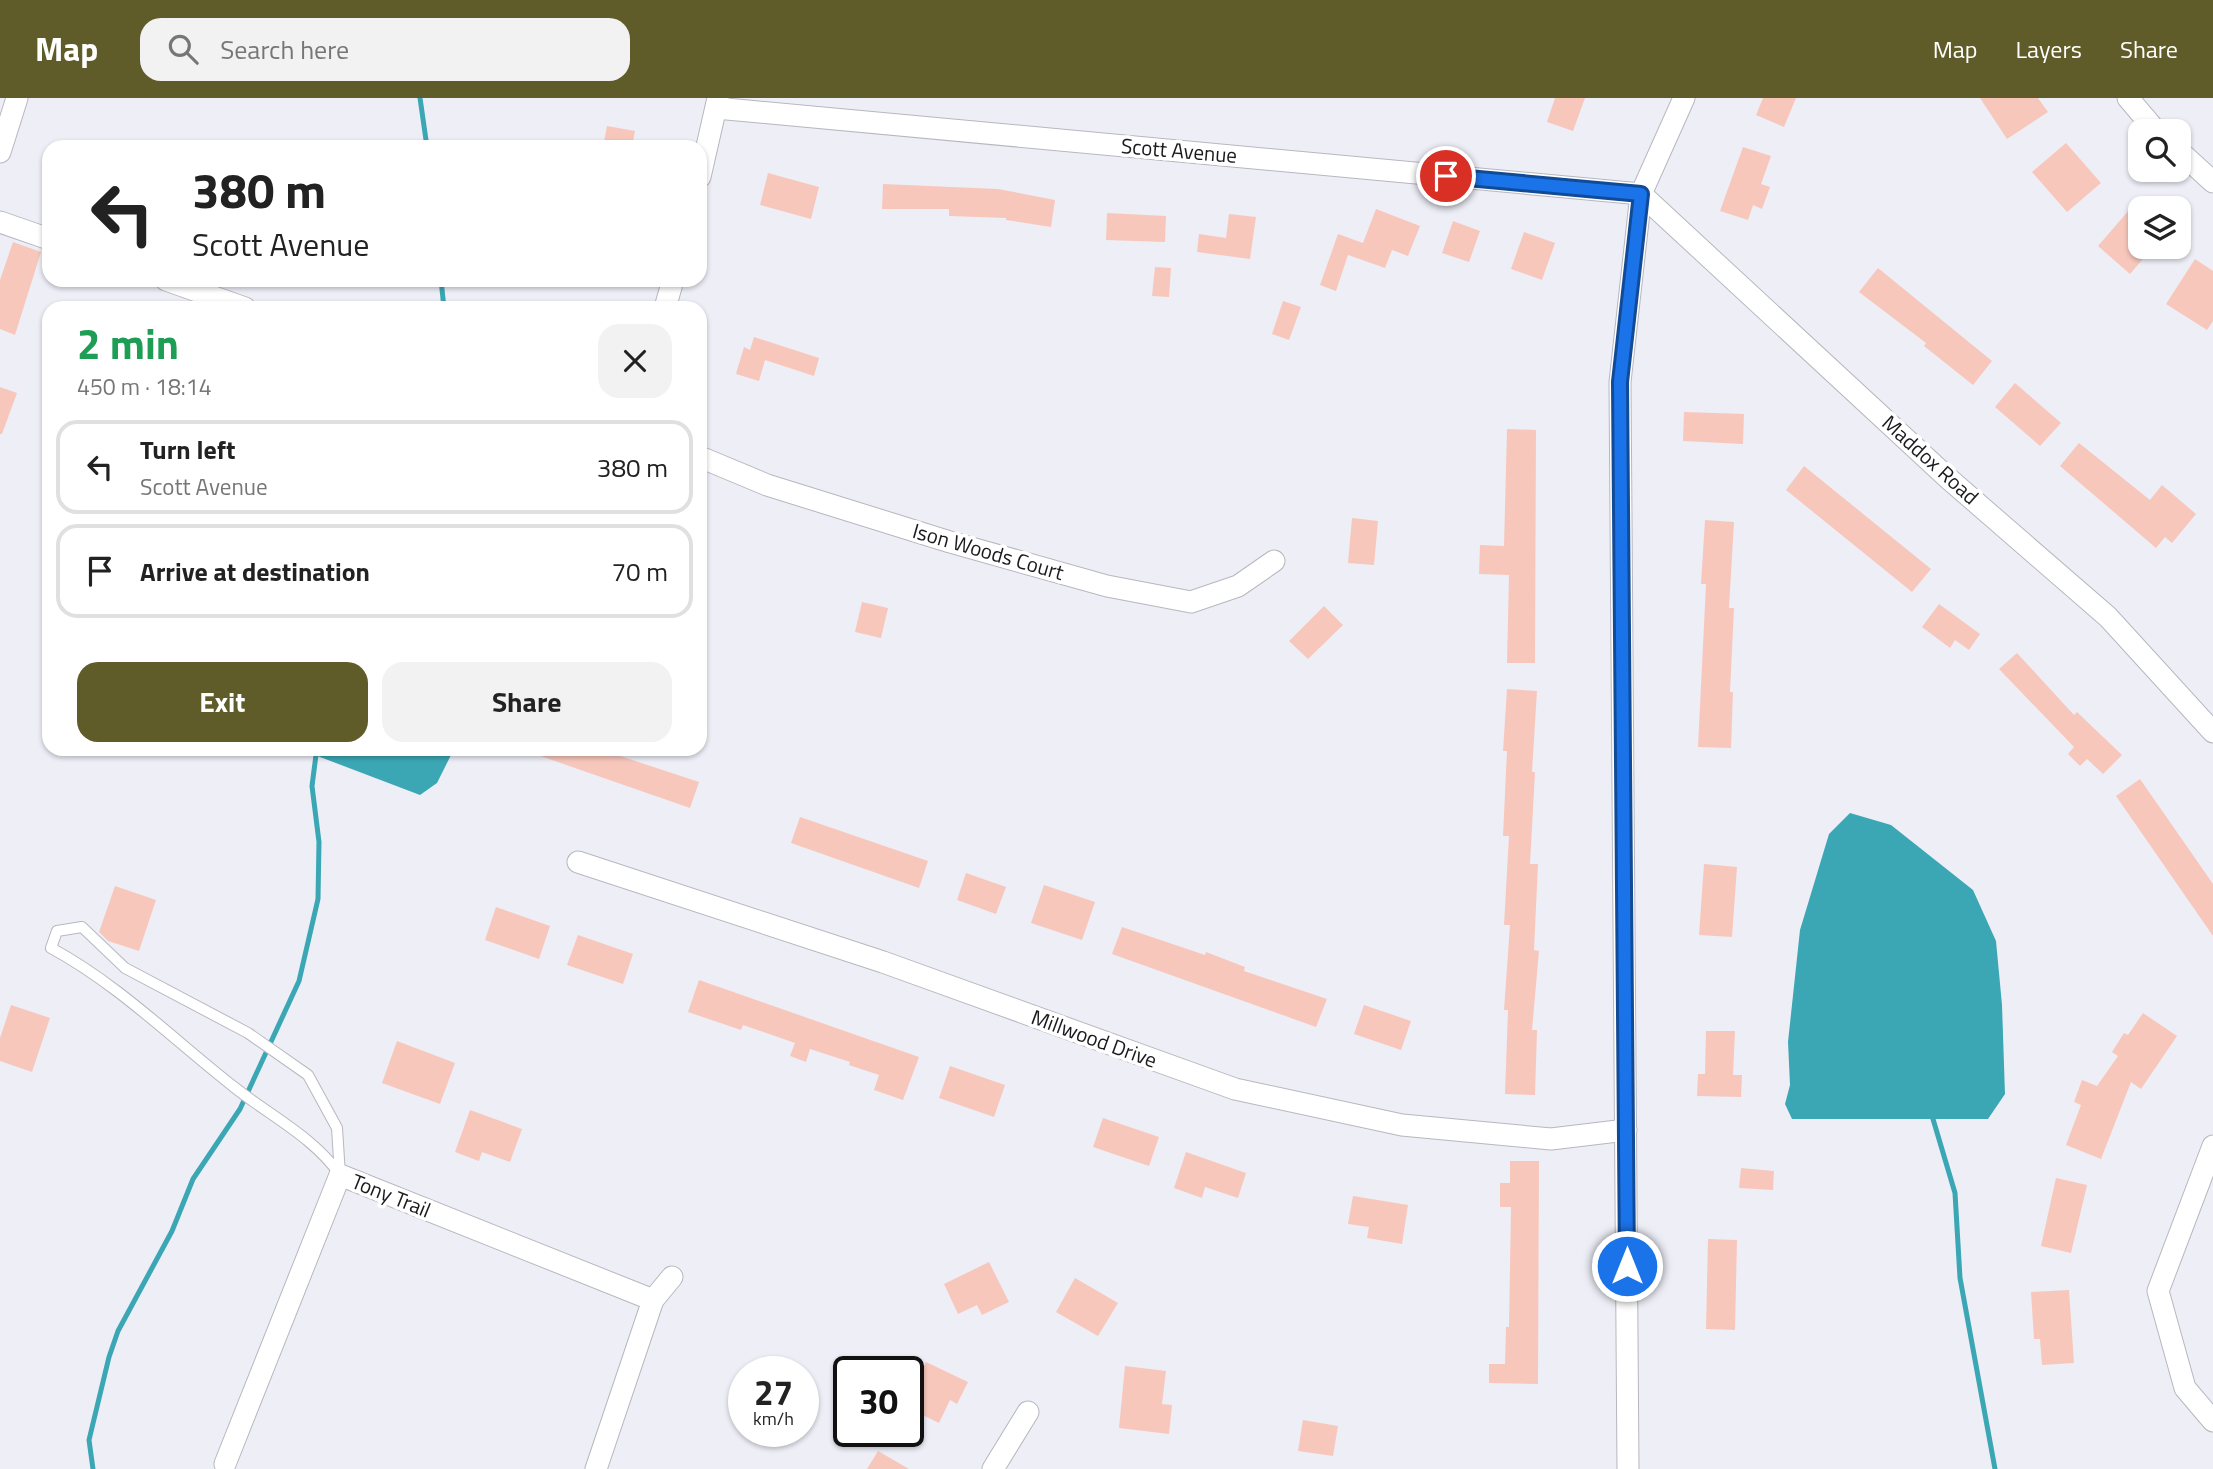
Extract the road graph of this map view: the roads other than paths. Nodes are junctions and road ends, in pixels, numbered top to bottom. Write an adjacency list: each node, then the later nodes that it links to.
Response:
1 (17, 98): 7 (street)
2 (1684, 98): 10 (street)
3 (2128, 98): 5 (street)
4 (717, 103): 6 (street); 10 (street, Scott Avenue)
5 (2146, 119)
6 (707, 147)
7 (0, 152)
8 (2191, 162): 9 (street)
9 (2213, 181)
10 (1641, 194): 17 (street, Maddox Road); 19 (street)
11 (0, 222): 12 (street)
12 (42, 237)
13 (186, 287): 14 (street)
14 (225, 301)
15 (707, 460): 16 (street, Ison Woods Court)
16 (1274, 561)
17 (2213, 732)
18 (578, 862): 19 (street, Millwood Drive)
19 (1626, 1130): 29 (street)
20 (2213, 1146): 25 (street)
21 (341, 1175): 21 (lane); 23 (street, Tony Trail); 26 (street, Tony Trail)
22 (672, 1277): 23 (street)
23 (653, 1300): 27 (street)
24 (1028, 1412): 28 (street)
25 (2213, 1421)
26 (225, 1464)
27 (596, 1469)
28 (993, 1469)
29 (1628, 1469)

